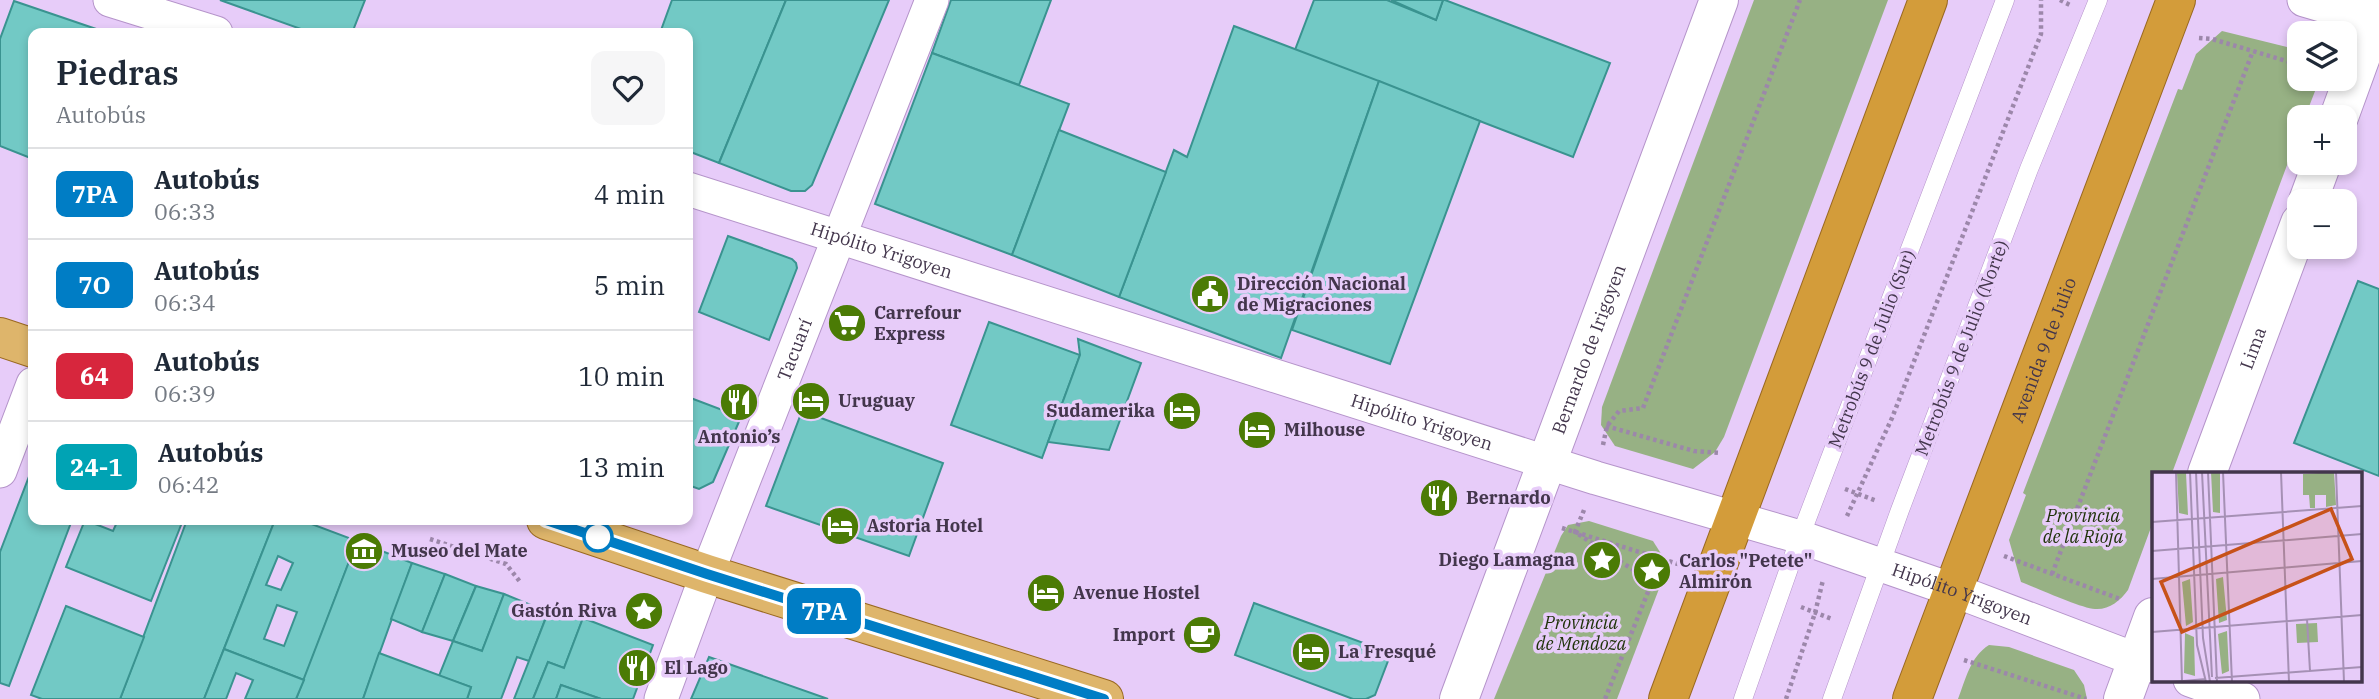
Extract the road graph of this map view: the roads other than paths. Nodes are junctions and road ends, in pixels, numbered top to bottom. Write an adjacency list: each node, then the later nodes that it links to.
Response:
1 (110, 0): 9 (street)
2 (932, 0): 14 (street, Tacuarí)
3 (1719, 0): 19 (street, Bernardo de Irigoyen)
4 (1928, 0): 22 (highway)
5 (2006, 0): 24 (lane, Metrobús 9 de Julio (Sur))
6 (2098, 0): 25 (lane, Metrobús 9 de Julio (Norte))
7 (2176, 0): 27 (highway, Avenida 9 de Julio)
8 (2304, 0): 10 (street)
9 (167, 17): 11 (street)
10 (2377, 17): 12 (street)
11 (201, 28)
12 (2344, 105)
13 (693, 191): 14 (street, Hipólito Yrigoyen)
14 (838, 238): 19 (street, Hipólito Yrigoyen); 26 (street, Tacuarí)
15 (2287, 258): 21 (street, Lima)
16 (0, 337): 17 (main road)
17 (28, 346)
18 (28, 397): 20 (street)
19 (1548, 463): 22 (street, Hipólito Yrigoyen); 33 (street, Bernardo de Irigoyen)
20 (0, 471)
21 (2207, 472)
22 (1735, 517): 24 (street, Hipólito Yrigoyen); 34 (highway)
23 (561, 525): 26 (main road)
24 (1800, 537): 25 (street, Hipólito Yrigoyen); 35 (lane, Metrobús 9 de Julio (Sur))
25 (1881, 565): 27 (street, Hipólito Yrigoyen); 36 (lane, Metrobús 9 de Julio (Norte))
26 (707, 574): 31 (street, Tacuarí); 32 (main road)
27 (1952, 590): 29 (street, Hipólito Yrigoyen); 37 (highway, Avenida 9 de Julio)
28 (2142, 610): 29 (street)
29 (2145, 664): 38 (street)
30 (2196, 682): 39 (street)
31 (661, 699)
32 (1104, 699)
33 (1459, 699)
34 (1668, 699)
35 (1743, 699)
36 (1832, 699)
37 (1912, 699)
38 (2123, 699)
39 (2243, 699)

